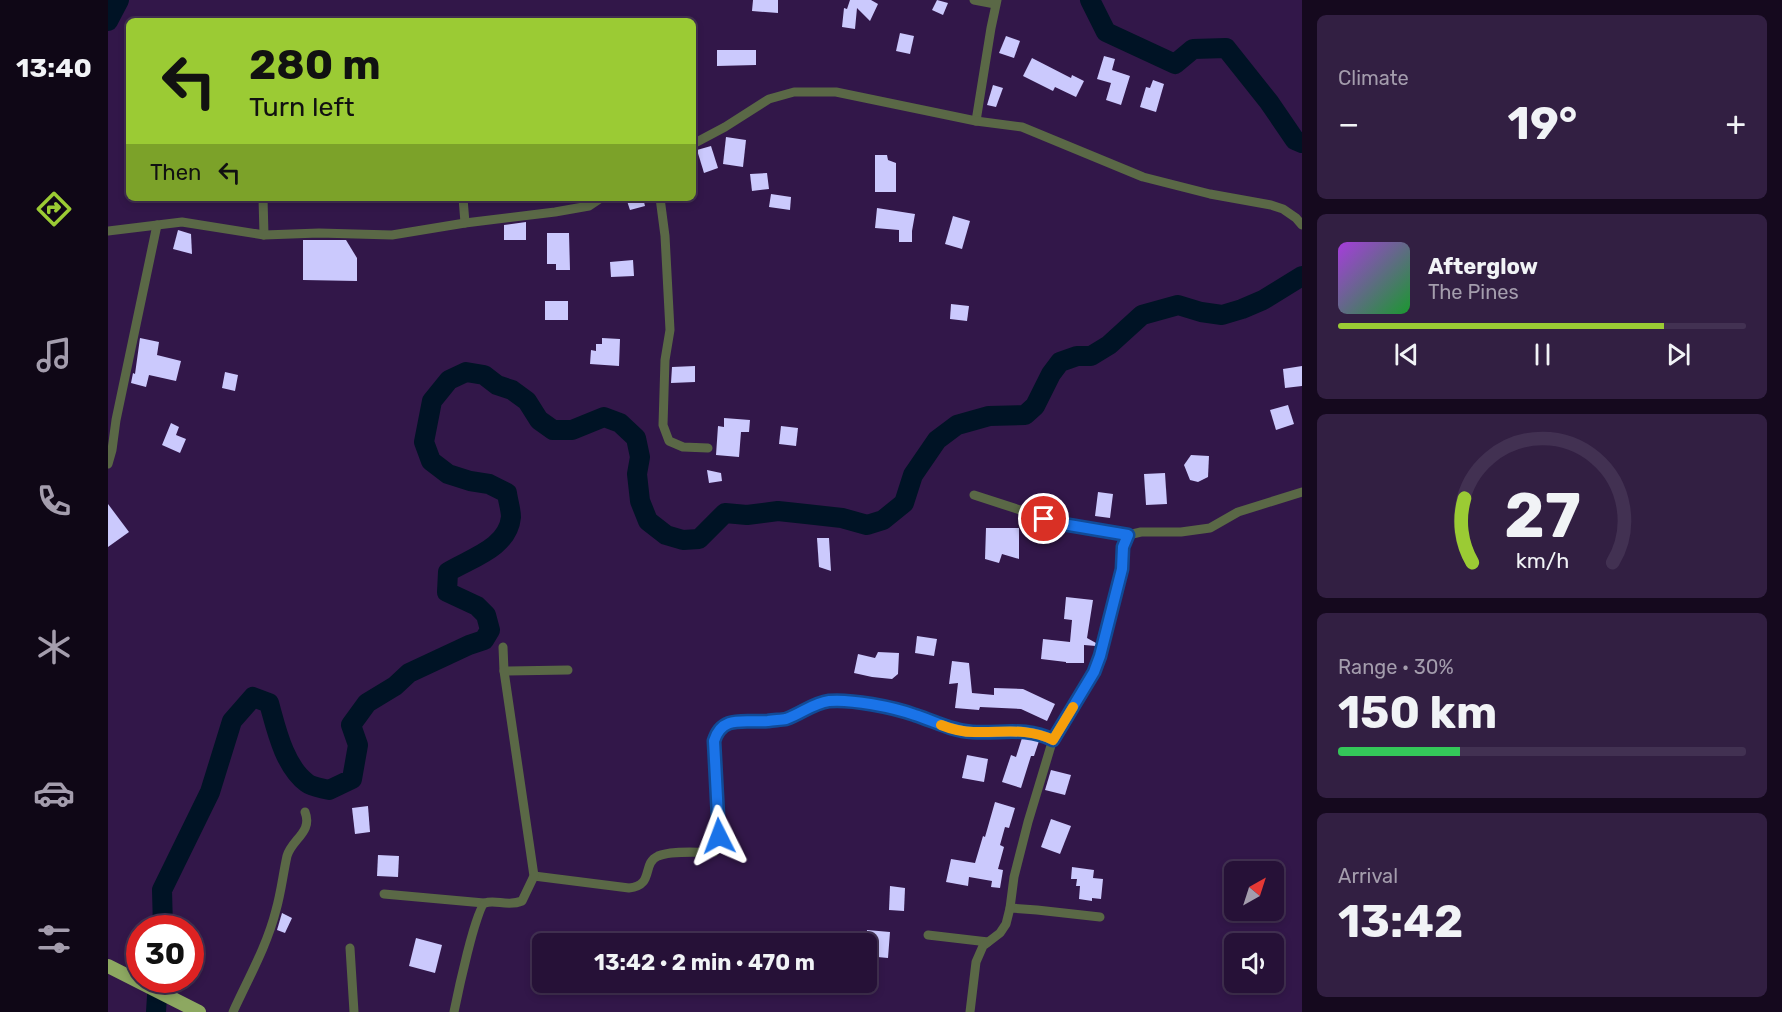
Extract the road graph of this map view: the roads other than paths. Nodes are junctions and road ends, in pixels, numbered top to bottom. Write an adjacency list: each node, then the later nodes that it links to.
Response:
1 (974, 0): 2 (street)
2 (996, 2): 3 (street)
3 (976, 121): 4 (street); 11 (street)
4 (696, 142)
5 (262, 201): 13 (street)
6 (463, 201): 9 (street)
7 (596, 201): 9 (street)
8 (660, 201): 14 (street)
9 (465, 223): 13 (street)
10 (157, 225): 12 (street); 13 (street); 15 (street)
11 (1302, 225)
12 (108, 231)
13 (264, 236)
14 (708, 448)
15 (108, 464)
16 (1302, 492): 18 (street)
17 (974, 495): 18 (street)
18 (1128, 535): 22 (street)
19 (503, 647): 21 (street)
20 (568, 670): 21 (street)
21 (504, 671): 24 (street)
22 (1053, 740): 24 (street); 27 (street)
23 (305, 812): 34 (street)
24 (534, 876): 26 (street)
25 (384, 894): 26 (street)
26 (484, 903): 36 (street)
27 (1010, 908): 28 (street); 30 (street)
28 (1100, 917)
29 (928, 935): 30 (street)
30 (988, 942): 37 (street)
31 (350, 948): 35 (street)
32 (108, 966): 33 (main road)
33 (193, 1009)
34 (233, 1012)
35 (354, 1012)
36 (454, 1012)
37 (970, 1012)

